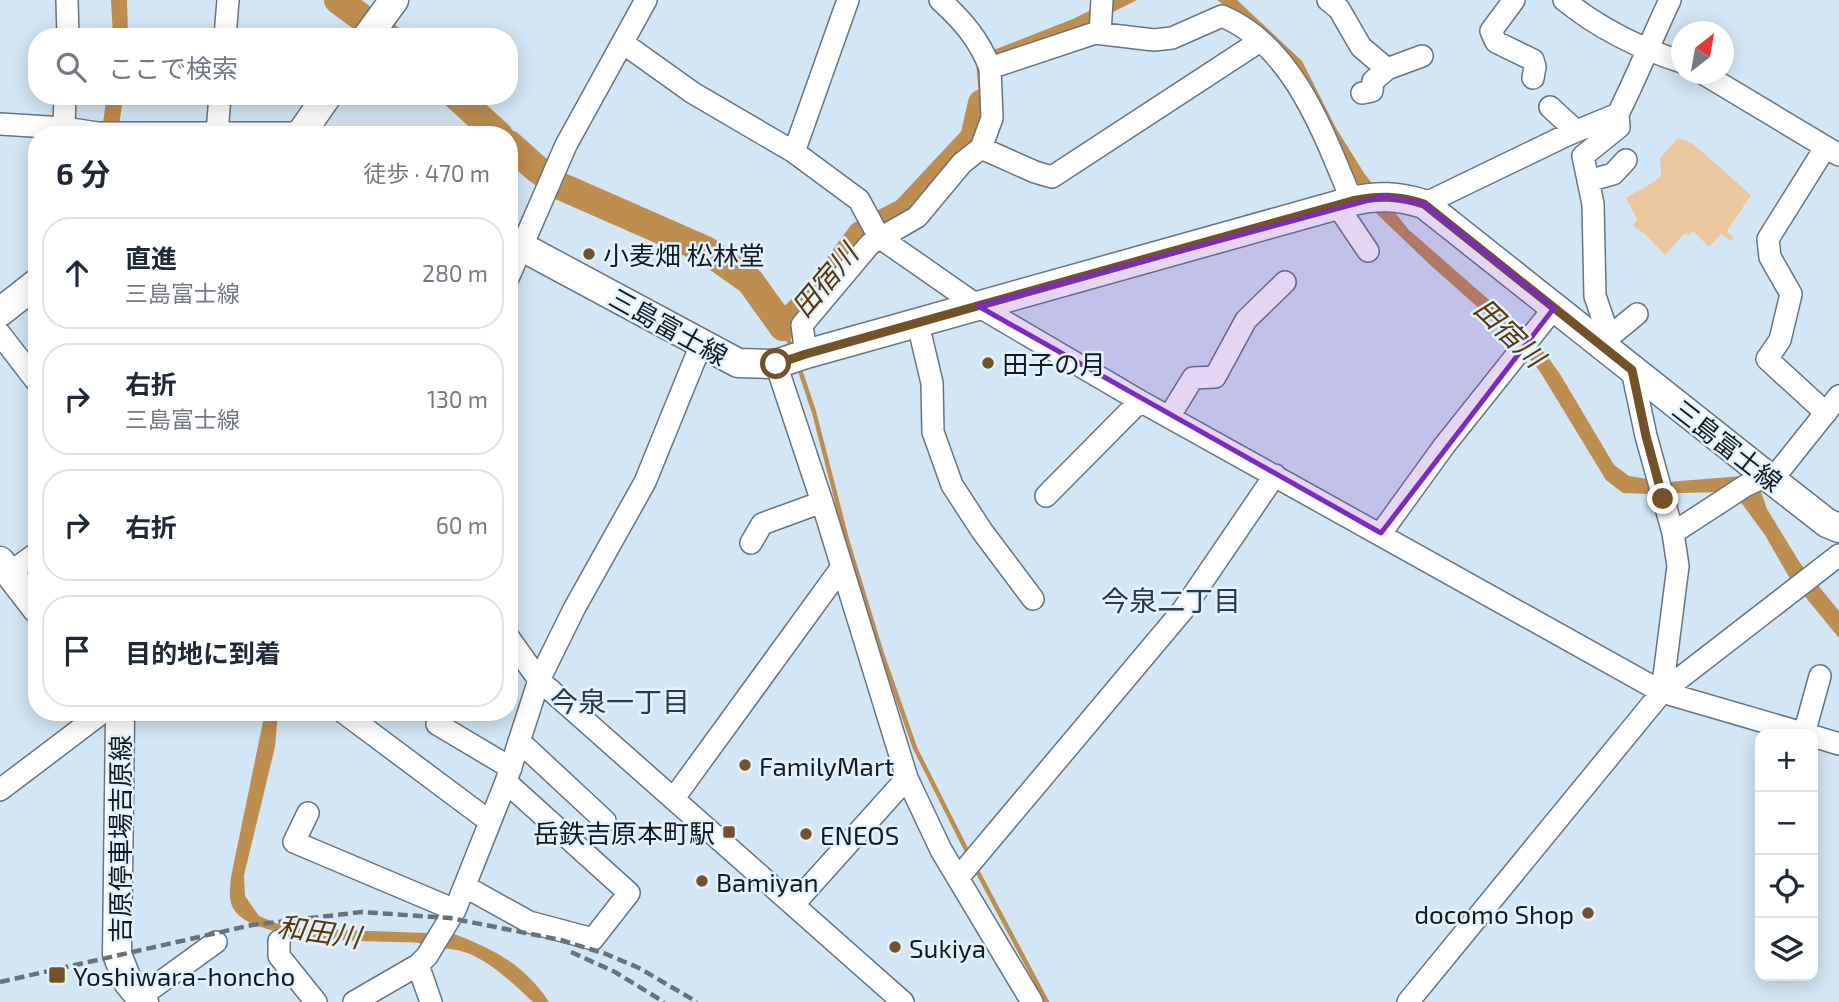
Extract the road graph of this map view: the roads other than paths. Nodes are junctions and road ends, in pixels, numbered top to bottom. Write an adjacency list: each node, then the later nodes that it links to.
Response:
1 (66, 0): 12 (street)
2 (228, 0): 13 (street)
3 (646, 0): 16 (street)
4 (848, 0): 38 (street)
5 (940, 0): 20 (street)
6 (1102, 0): 14 (street)
7 (1328, 0): 21 (street)
8 (1514, 0): 22 (street)
9 (1564, 0): 17 (street)
10 (1670, 0): 17 (street)
11 (1234, 9): 14 (street); 15 (street)
12 (68, 28)
13 (226, 28)
14 (1100, 30): 20 (street)
15 (1260, 41): 36 (street); 41 (street)
16 (623, 43): 38 (street); 44 (street)
17 (1646, 50): 19 (street); 29 (street)
18 (1422, 56): 21 (street)
19 (1671, 58)
20 (990, 68): 36 (street)
21 (1387, 69): 24 (street)
22 (1533, 78)
23 (1721, 84): 37 (street)
24 (1362, 93)
25 (65, 105): 32 (street)
26 (219, 105): 33 (street)
27 (321, 105): 34 (main road)
28 (1550, 107): 35 (street)
29 (1618, 114): 35 (street); 40 (street)
30 (0, 124): 31 (street)
31 (32, 126)
32 (64, 126)
33 (218, 126)
34 (307, 126)
35 (1576, 131): 42 (street)
36 (981, 148): 43 (street)
37 (1832, 151): 60 (street)
38 (794, 152): 43 (street)
39 (1626, 160): 40 (street)
40 (1588, 181): 56 (street)
41 (1359, 200): 42 (main road, 三島富士線); 46 (street); 49 (main road, 三島富士線)
42 (1424, 204): 50 (main road, 三島富士線)
43 (879, 237): 49 (street); 57 (street)
44 (518, 238)
45 (518, 245): 55 (main road, 三島富士線)
46 (1368, 251)
47 (1285, 282): 61 (street)
48 (28, 290): 51 (main road)
49 (978, 306): 53 (main road, 三島富士線); 59 (street)
50 (1554, 308): 56 (main road, 三島富士線); 67 (street)
51 (0, 312)
52 (1637, 314): 56 (street)
53 (918, 324): 57 (main road, 三島富士線); 75 (street)
54 (0, 334): 58 (street)
55 (702, 342): 57 (main road, 三島富士線); 78 (street)
56 (1618, 354): 63 (main road, 三島富士線); 68 (street)
57 (793, 359): 65 (street)
58 (28, 370)
59 (1140, 401): 61 (street); 64 (street)
60 (1832, 405): 63 (street)
61 (1169, 417): 62 (street)
62 (1275, 475): 67 (street); 96 (street)
63 (1767, 478): 66 (main road, 三島富士線); 68 (street)
64 (1046, 496)
65 (822, 502): 69 (street); 72 (street)
66 (1839, 528)
67 (1381, 533): 79 (street)
68 (1672, 533): 79 (street)
69 (751, 543)
70 (1839, 555): 79 (street)
71 (28, 556): 73 (street)
72 (842, 566): 90 (street); 92 (street)
73 (5, 567): 74 (main road)
74 (28, 597)
75 (1034, 599)
76 (518, 651): 78 (street)
77 (1820, 676): 85 (street)
78 (539, 680): 87 (street); 92 (street)
79 (1662, 692): 84 (street); 109 (street)
80 (91, 721): 91 (street)
81 (120, 721): 103 (main road, 吉原停車場吉原線)
82 (355, 721): 94 (street)
83 (437, 724): 89 (street)
84 (1788, 729)
85 (1806, 729)
86 (1818, 738): 88 (street)
87 (519, 741): 89 (street); 95 (street)
88 (1839, 744)
89 (508, 775): 94 (street); 97 (street)
90 (907, 778): 96 (street); 98 (street)
91 (1, 787)
92 (674, 798): 98 (street)
93 (308, 813): 99 (street)
94 (489, 821): 97 (street)
95 (605, 821)
96 (958, 878): 108 (street)
97 (466, 887): 99 (street)
98 (794, 904): 107 (street)
99 (455, 910): 102 (street)
100 (279, 941): 104 (street)
101 (216, 942): 103 (street)
102 (423, 960): 105 (street); 106 (street)
103 (142, 999)
104 (316, 1002)
105 (354, 1002)
106 (431, 1002)
107 (903, 1002)
108 (1032, 1002)
109 (1408, 1002)

